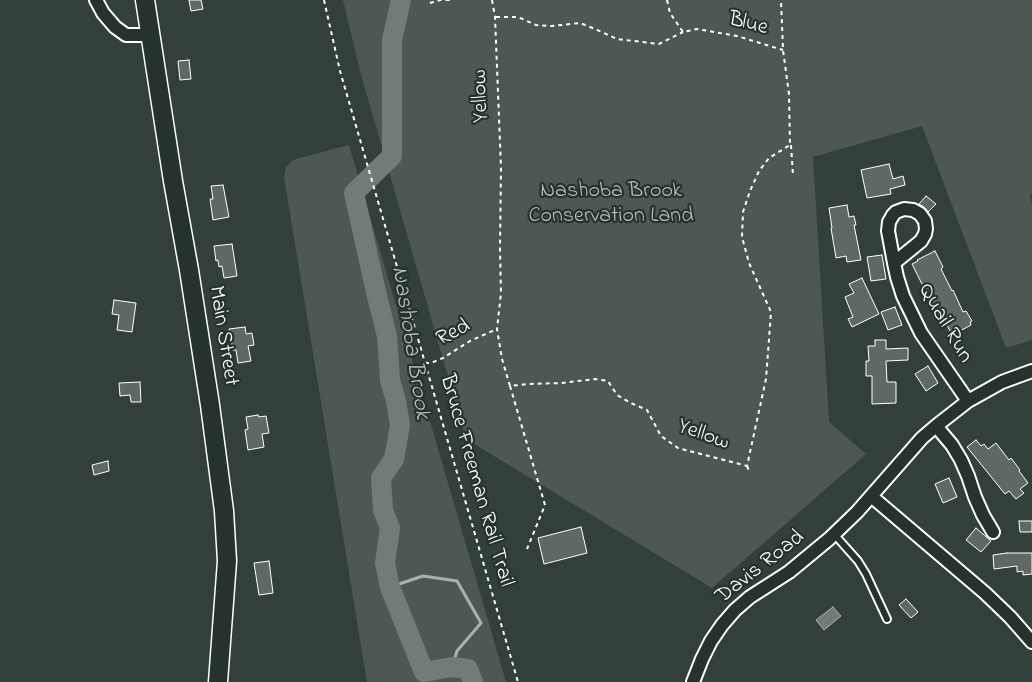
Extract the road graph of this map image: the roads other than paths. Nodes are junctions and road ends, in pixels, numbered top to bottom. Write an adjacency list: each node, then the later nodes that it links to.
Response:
1 (96, 0): 3 (street)
2 (145, 0): 3 (main road, Main Street)
3 (151, 35): 13 (main road, Main Street)
4 (894, 263): 6 (street, Quail Run)
5 (1032, 370): 6 (street, Davis Road)
6 (968, 401): 7 (street, Davis Road)
7 (936, 426): 8 (street, Davis Road); 9 (street)
8 (871, 496): 10 (street, Davis Road); 12 (street)
9 (993, 532)
10 (834, 534): 11 (lane); 14 (street, Davis Road)
11 (887, 619)
12 (1032, 642)
13 (218, 682)
14 (693, 682)

